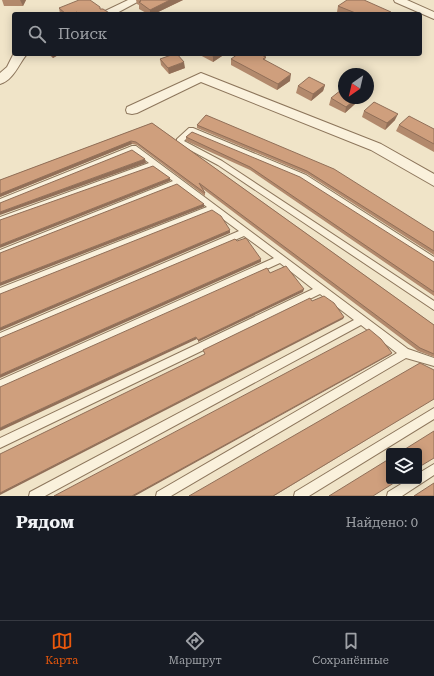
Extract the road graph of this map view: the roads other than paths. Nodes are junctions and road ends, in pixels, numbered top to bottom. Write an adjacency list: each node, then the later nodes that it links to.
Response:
1 (136, 0): 3 (street)
2 (399, 0): 4 (street)
3 (111, 12)
4 (434, 16)
5 (18, 56): 6 (street)
6 (0, 80)
7 (132, 110): 9 (street)
8 (155, 164): 10 (lane); 11 (lane); 13 (lane)
9 (434, 181)
10 (179, 182): 12 (lane); 15 (lane)
11 (0, 202)
12 (213, 208): 14 (lane); 19 (lane)
13 (0, 220)
14 (245, 232): 16 (lane); 22 (lane)
15 (0, 253)
16 (280, 259): 18 (lane); 25 (lane)
17 (434, 261): 20 (lane)
18 (320, 290): 21 (lane); 27 (lane)
19 (0, 292)
20 (434, 306)
21 (362, 320): 23 (lane); 31 (lane)
22 (0, 337)
23 (405, 353): 24 (lane); 32 (lane)
24 (434, 362)
25 (0, 385)
26 (434, 413): 33 (lane)
27 (0, 443)
28 (434, 469): 29 (lane)
29 (422, 477)
30 (411, 484): 34 (lane)
31 (34, 496)
32 (161, 496)
33 (299, 496)
34 (392, 496)

